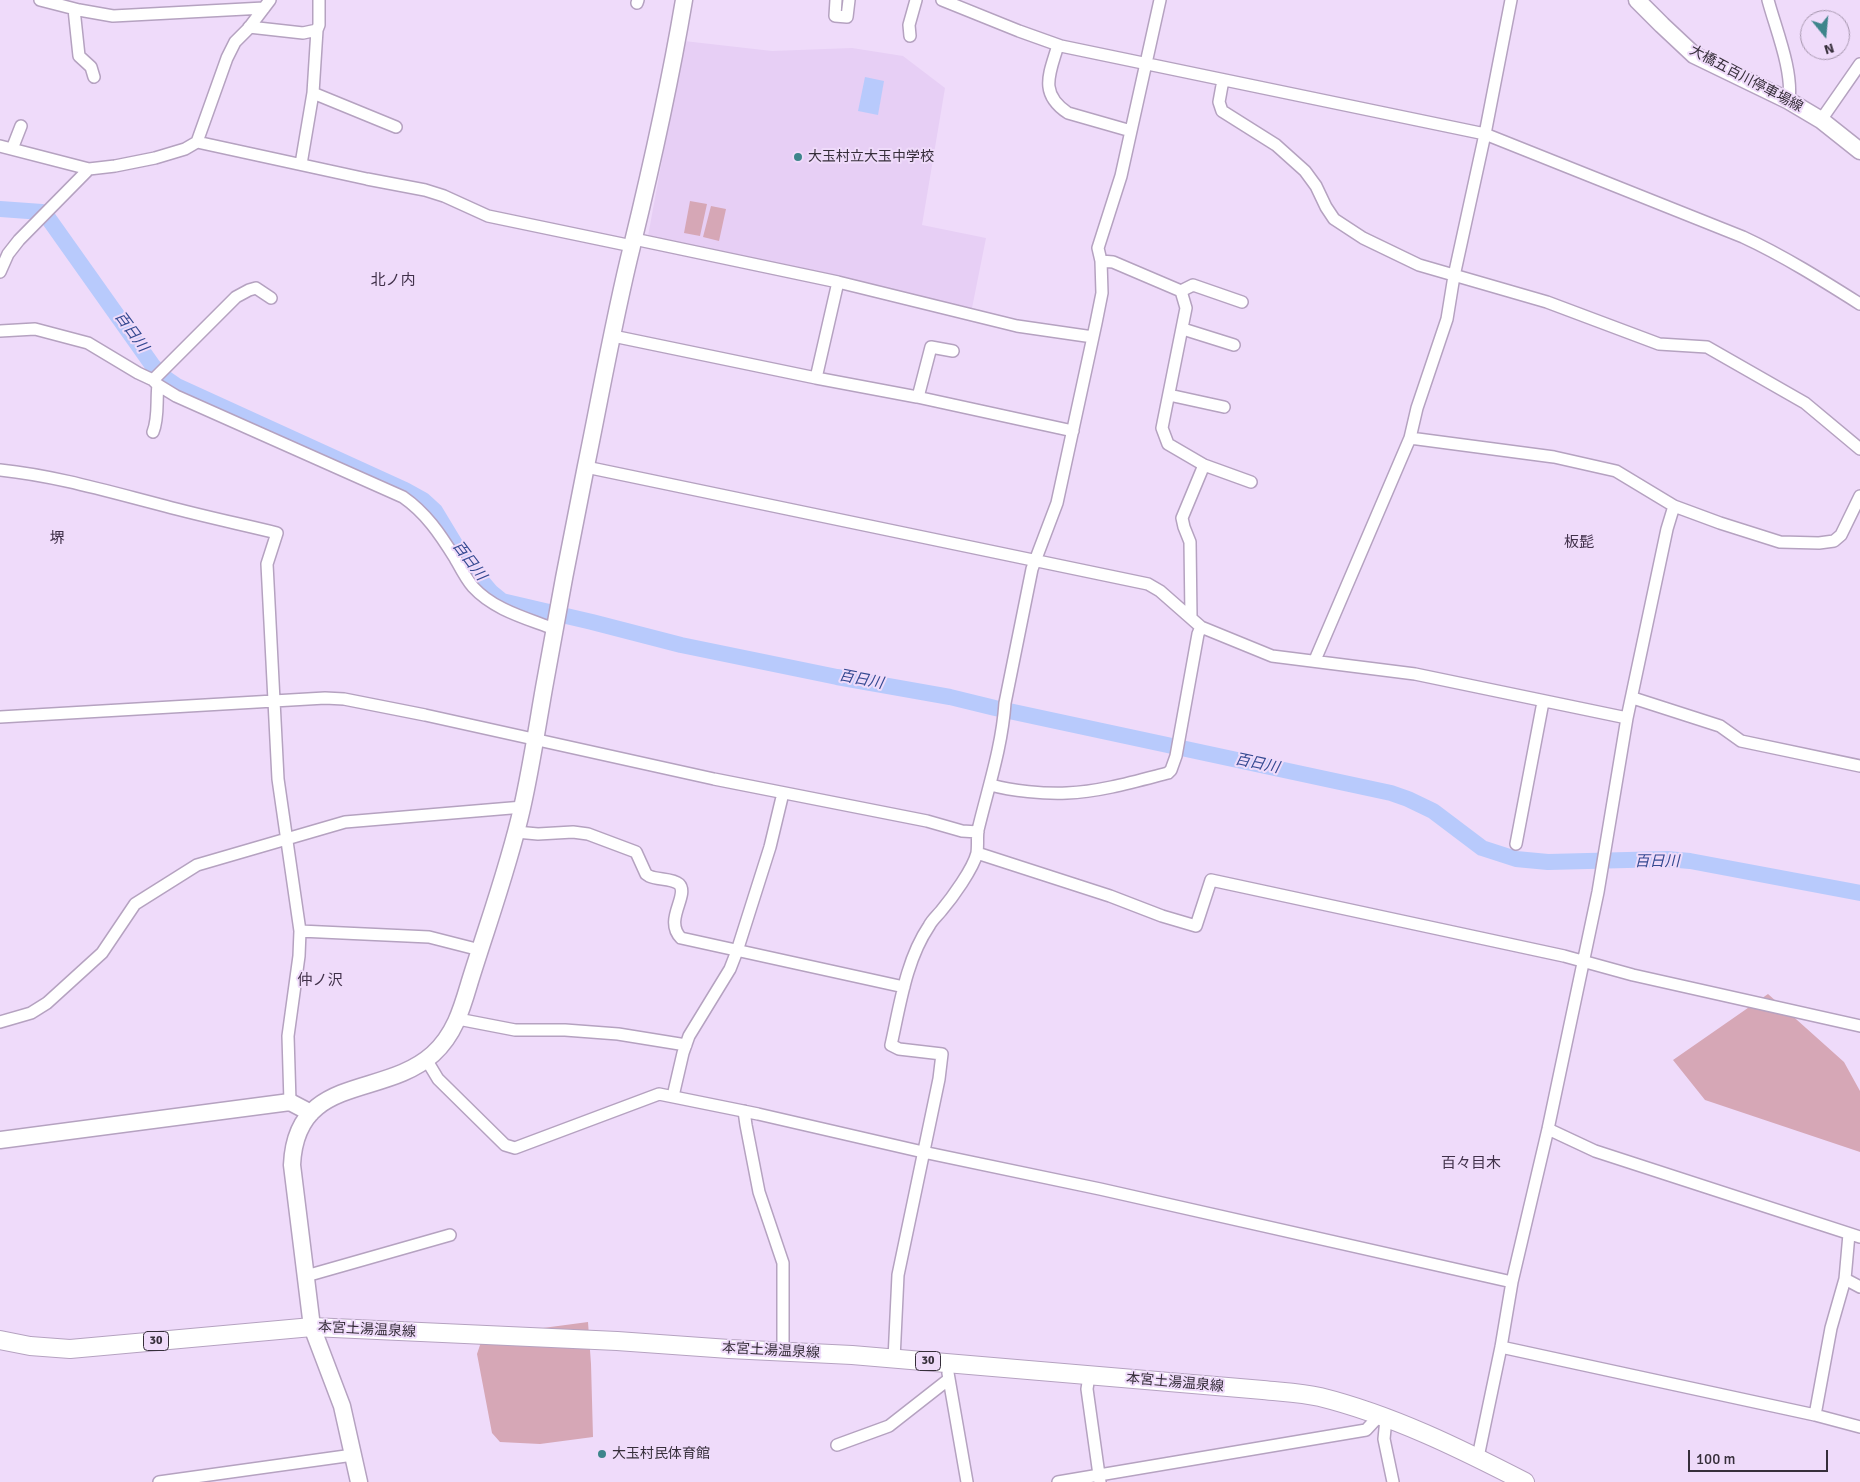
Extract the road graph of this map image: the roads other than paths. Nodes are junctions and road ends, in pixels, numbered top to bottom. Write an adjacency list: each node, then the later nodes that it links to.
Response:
1 (40, 0): 13 (street)
2 (319, 0): 15 (street)
3 (684, 0): 34 (street)
4 (836, 0): 5 (street)
5 (849, 0)
6 (916, 0): 16 (street)
7 (942, 0): 17 (street)
8 (1160, 0): 18 (street)
9 (1511, 0): 28 (street)
10 (1638, 0): 23 (street, 大橋五百川停車場線)
11 (1768, 0): 23 (street)
12 (267, 4): 13 (street); 14 (street)
13 (74, 9): 20 (street)
14 (249, 27): 15 (street); 29 (street)
15 (317, 30): 22 (street)
16 (910, 36)
17 (1058, 45): 18 (street); 27 (street)
18 (1146, 64): 21 (street); 27 (street)
19 (1860, 64): 24 (street)
20 (94, 78)
21 (1223, 80): 28 (street); 37 (street)
22 (313, 93): 26 (street); 32 (street)
23 (1789, 101): 24 (street, 大橋五百川停車場線)
24 (1821, 120): 31 (street, 大橋五百川停車場線)
25 (21, 126): 30 (street)
26 (396, 127)
27 (1131, 131): 35 (street)
28 (1485, 134): 37 (street); 42 (street)
29 (197, 142): 32 (street); 33 (street)
30 (6, 148): 33 (street)
31 (1860, 151)
32 (301, 164): 34 (street)
33 (89, 169): 36 (street)
34 (633, 243): 38 (street); 45 (street)
35 (1101, 261): 39 (street); 46 (street)
36 (0, 272)
37 (1454, 276): 56 (street); 57 (street)
38 (838, 282): 46 (street); 50 (street)
39 (1180, 291): 41 (street); 43 (street)
40 (271, 298): 49 (street)
41 (1242, 302)
42 (1860, 304)
43 (1183, 329): 47 (street); 51 (street)
44 (0, 331): 49 (street)
45 (613, 336): 50 (street); 59 (street)
46 (1093, 337): 54 (street)
47 (1234, 344)
48 (953, 351): 52 (street)
49 (158, 377): 55 (street); 66 (street)
50 (816, 378): 52 (street)
51 (1169, 395): 53 (street); 58 (street)
52 (918, 398): 54 (street)
53 (1224, 407)
54 (1073, 431): 64 (street)
55 (153, 432)
56 (1410, 438): 63 (street); 68 (street)
57 (1860, 449)
58 (1204, 465): 61 (street); 65 (street)
59 (586, 467): 64 (street); 66 (street)
60 (0, 470): 70 (street)
61 (1251, 482)
62 (1860, 496): 63 (street)
63 (1674, 506): 69 (street)
64 (1034, 561): 65 (street); 76 (street)
65 (1190, 617): 67 (street)
66 (557, 619): 74 (street)
67 (1201, 628): 68 (street); 76 (street)
68 (1316, 660): 71 (street)
69 (1632, 698): 73 (street); 75 (street)
70 (275, 702): 72 (street); 74 (street); 81 (street)
71 (1543, 702): 73 (street); 82 (street)
72 (0, 717)
73 (1627, 718): 87 (street)
74 (534, 740): 77 (street); 78 (street)
75 (1860, 766)
76 (990, 785): 80 (street)
77 (783, 793): 80 (street); 86 (street)
78 (522, 807): 79 (street); 81 (street)
79 (516, 832): 85 (street); 86 (street)
80 (978, 832): 83 (street)
81 (286, 839): 84 (street); 90 (street)
82 (1516, 844)
83 (976, 853): 87 (street); 88 (street)
84 (300, 931): 85 (street); 95 (street)
85 (480, 950): 89 (street)
86 (737, 951): 88 (street); 92 (street)
87 (1583, 962): 91 (street); 98 (street)
88 (904, 987): 100 (street)
89 (458, 1019): 92 (street); 93 (street)
90 (0, 1022)
91 (1860, 1026)
92 (686, 1045): 94 (street)
93 (426, 1059): 94 (street); 97 (street)
94 (673, 1096): 96 (street)
95 (290, 1102): 97 (street); 99 (street)
96 (744, 1111): 100 (street); 110 (street)
97 (311, 1113): 103 (street)
98 (1548, 1129): 102 (street); 105 (street)
99 (0, 1140)
100 (923, 1152): 105 (street); 111 (street)
101 (450, 1235): 103 (street)
102 (1854, 1236): 104 (street)
103 (306, 1276): 107 (street)
104 (1845, 1279): 106 (street); 114 (street)
105 (1512, 1282): 109 (street)
106 (1860, 1287)
107 (312, 1326): 108 (main road, 本宮土湯温泉線 / 30); 110 (main road, 本宮土湯温泉線 / 30); 118 (street)
108 (0, 1340)
109 (1501, 1347): 114 (street); 119 (street)
110 (783, 1351): 111 (main road, 本宮土湯温泉線 / 30)
111 (894, 1359): 112 (main road, 本宮土湯温泉線 / 30)
112 (949, 1371): 113 (main road, 本宮土湯温泉線 / 30); 117 (street); 123 (street)
113 (1089, 1376): 115 (main road, 本宮土湯温泉線 / 30); 120 (street)
114 (1815, 1415): 116 (street)
115 (1382, 1418): 119 (main road, 本宮土湯温泉線 / 30); 120 (street); 125 (street)
116 (1860, 1427)
117 (837, 1445)
118 (353, 1455): 121 (street); 122 (street)
119 (1478, 1458): 126 (main road, 本宮土湯温泉線 / 30)
120 (1100, 1479): 124 (street)
121 (159, 1482)
122 (360, 1482)
123 (967, 1482)
124 (1058, 1482)
125 (1393, 1482)
126 (1525, 1482)

